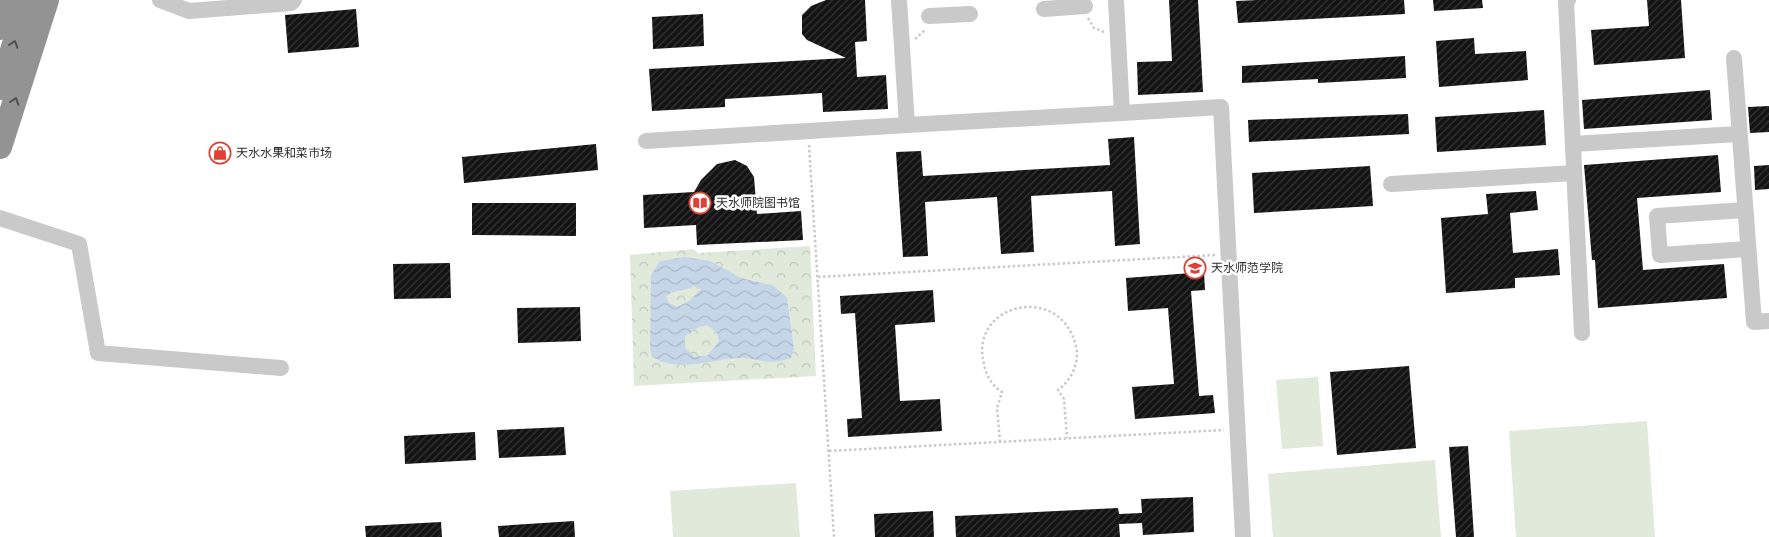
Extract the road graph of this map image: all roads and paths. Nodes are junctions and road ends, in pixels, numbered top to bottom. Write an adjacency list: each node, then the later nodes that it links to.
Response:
1 (8, 0): 13 (highway)
2 (28, 0): 16 (highway, one-way to 2)
3 (48, 0): 23 (highway, one-way to 3)
4 (160, 0): 5 (street)
5 (294, 0)
6 (899, 0): 18 (street)
7 (1116, 0): 14 (street)
8 (1568, 0): 22 (street)
9 (1085, 6): 10 (street); 14 (path)
10 (1044, 9)
11 (970, 14): 12 (street)
12 (929, 16)
13 (0, 28)
14 (1118, 33): 17 (street)
15 (1734, 58): 20 (street)
16 (0, 88)
17 (1122, 113): 18 (street); 29 (street)
18 (906, 126): 19 (street)
19 (808, 131): 21 (street); 30 (path)
20 (1738, 134): 22 (street); 26 (street)
21 (646, 141)
22 (1573, 144): 24 (street)
23 (0, 147)
24 (1574, 172): 25 (street); 32 (street)
25 (1391, 184)
26 (1745, 210): 28 (street); 28 (street)
27 (0, 218): 33 (street)
28 (1748, 249): 31 (street)
29 (1228, 254): 30 (path); 34 (street)
30 (818, 278): 37 (path)
31 (1769, 321)
32 (1582, 333)
33 (281, 368)
34 (1237, 429): 35 (path); 39 (street)
35 (1066, 438): 36 (path); 36 (path)
36 (1000, 442): 37 (path)
37 (829, 451): 38 (path)
38 (834, 537)
39 (1243, 537)

